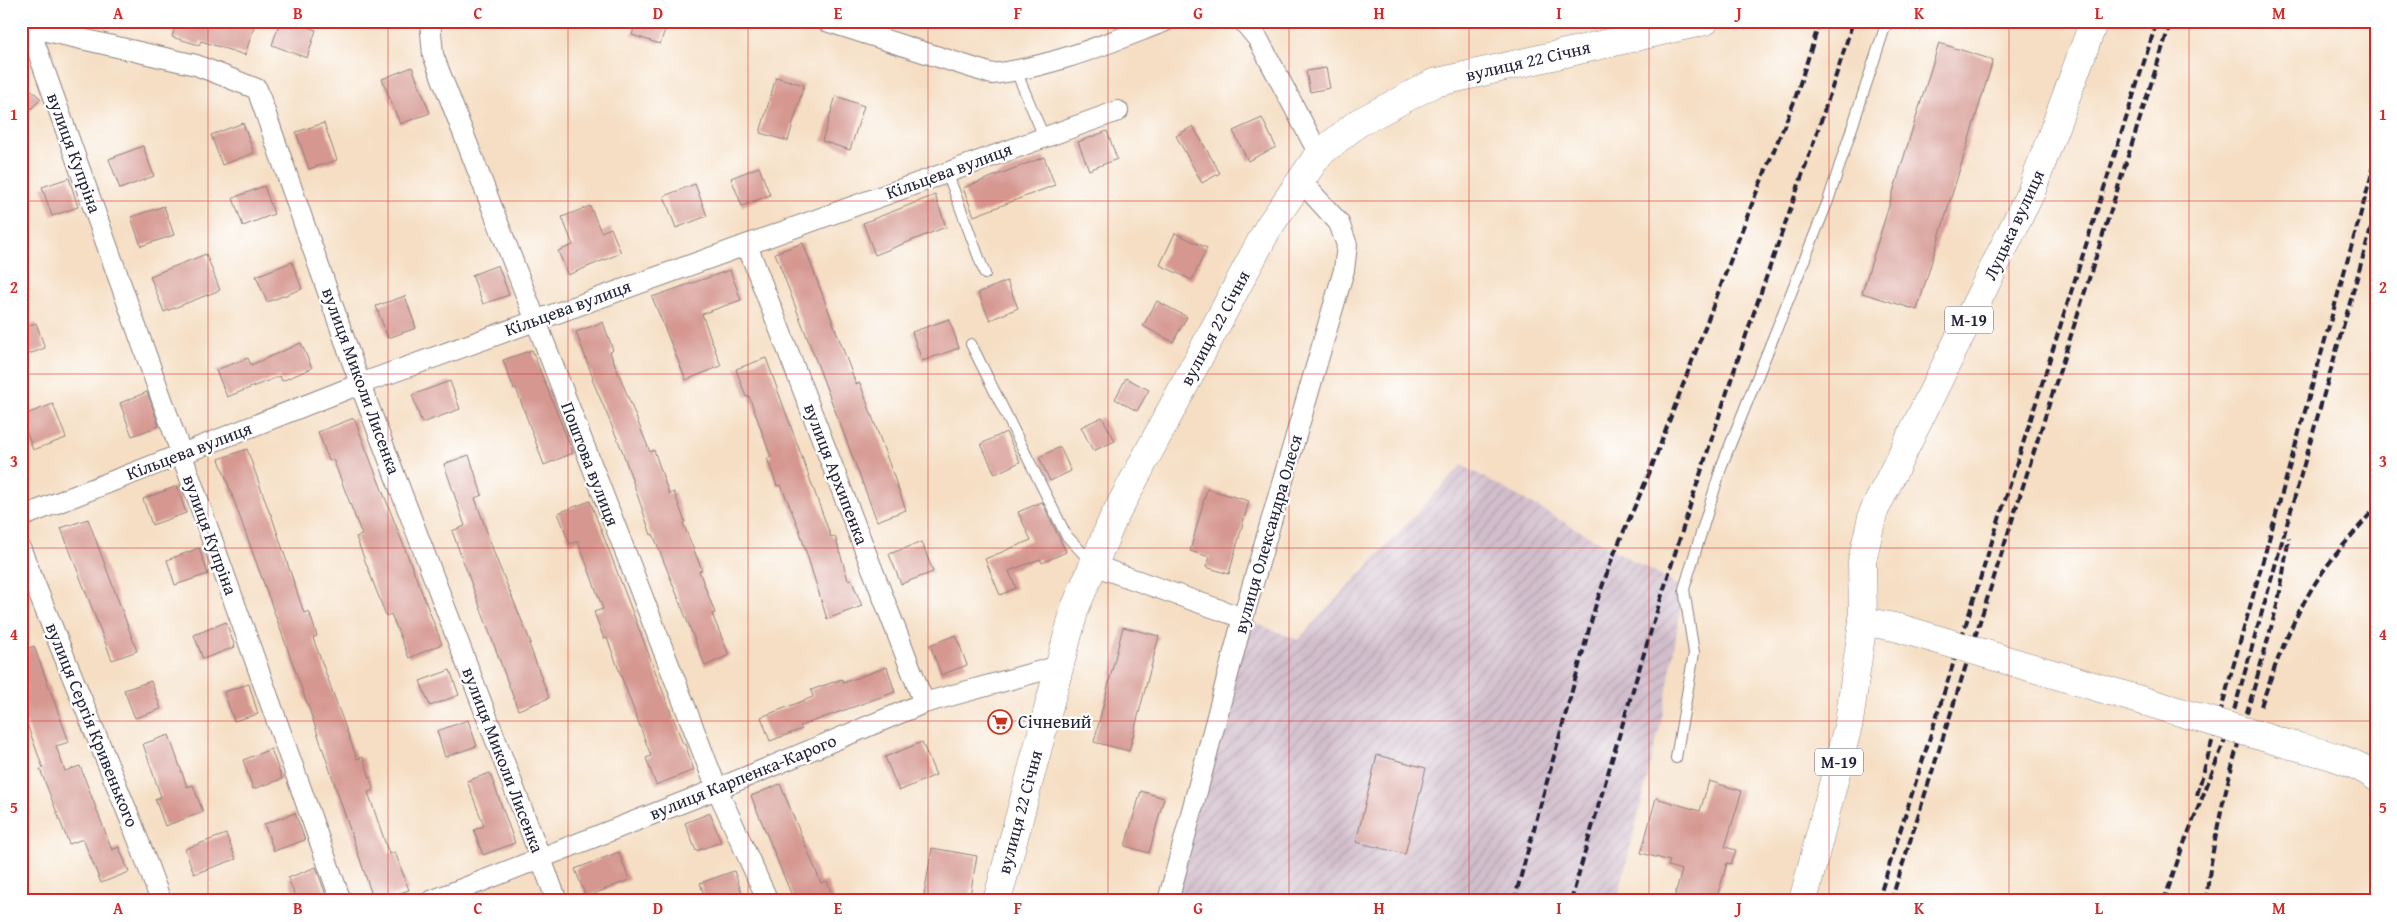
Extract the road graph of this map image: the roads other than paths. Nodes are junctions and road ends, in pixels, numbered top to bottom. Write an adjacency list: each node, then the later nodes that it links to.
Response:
1 (430, 21): 17 (street, Поштова вулиця)
2 (826, 21): 9 (street)
3 (1166, 21): 9 (street)
4 (1243, 21): 12 (street)
5 (1705, 21): 12 (main road, вулиця 22 Січня)
6 (1887, 21): 28 (lane)
7 (2094, 21): 25 (main road, Луцька вулиця / М-19)
8 (25, 29): 19 (street, вулиця Миколи Лисенка); 20 (street, вулиця Купріна)
9 (1016, 71): 11 (lane)
10 (1118, 111): 11 (street, Кільцева вулиця)
11 (1044, 137): 13 (street, Кільцева вулиця)
12 (1319, 154): 14 (main road, вулиця 22 Січня)
13 (947, 172): 15 (street, Кільцева вулиця); 16 (lane)
14 (1302, 181): 23 (main road, вулиця 22 Січня); 24 (street, вулиця Олександра Олеся)
15 (747, 245): 17 (street, Кільцева вулиця); 27 (street, вулиця Архипенка)
16 (985, 274)
17 (534, 320): 19 (street, Кільцева вулиця); 30 (street, Поштова вулиця)
18 (971, 344): 23 (lane)
19 (360, 384): 20 (street, Кільцева вулиця); 31 (street, вулиця Миколи Лисенка)
20 (181, 453): 21 (street, Кільцева вулиця); 33 (street, вулиця Купріна)
21 (21, 517)
22 (21, 550): 32 (street, вулиця Сергія Кривенького)
23 (1093, 565): 24 (street); 26 (main road, вулиця 22 Січня)
24 (1244, 618): 38 (street, вулиця Олександра Олеся)
25 (1863, 621): 29 (main road, bridge); 39 (main road, М-19)
26 (1059, 666): 27 (street, вулиця Карпенка-Карого); 37 (main road, вулиця 22 Січня)
27 (924, 703): 30 (street, вулиця Карпенка-Карого)
28 (1676, 758)
29 (2376, 777)
30 (717, 789): 31 (street, вулиця Карпенка-Карого); 36 (street, Поштова вулиця)
31 (540, 858): 34 (street, вулиця Карпенка-Карого); 35 (street, вулиця Миколи Лисенка)
32 (161, 901)
33 (341, 901)
34 (431, 901)
35 (557, 901)
36 (768, 901)
37 (997, 901)
38 (1168, 901)
39 (1803, 901)

